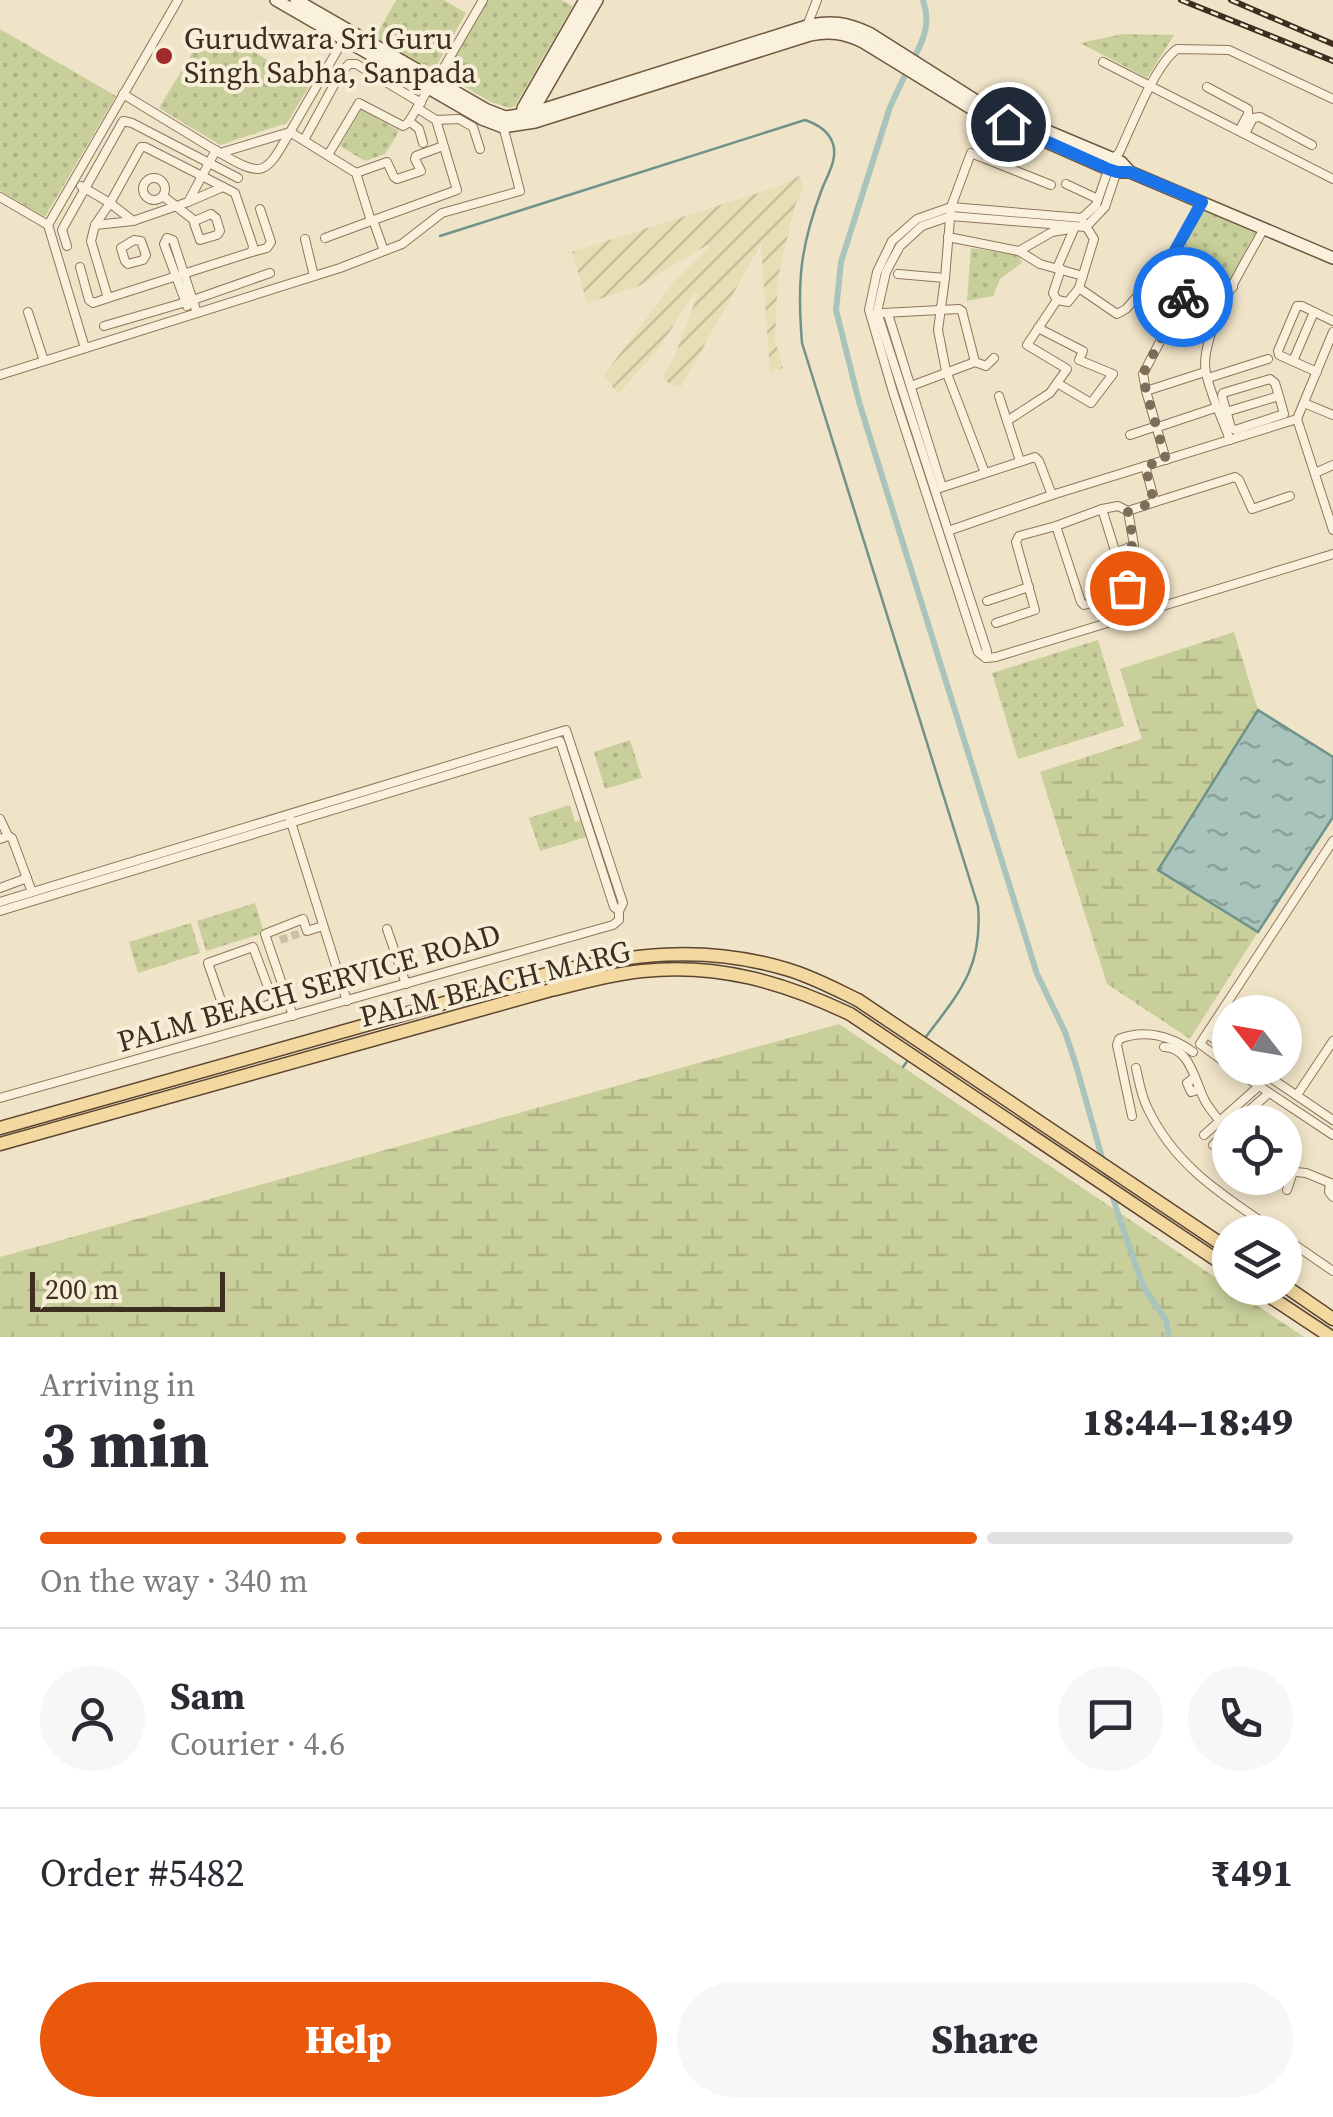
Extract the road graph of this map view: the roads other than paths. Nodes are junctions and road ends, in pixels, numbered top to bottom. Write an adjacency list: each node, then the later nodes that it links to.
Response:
1 (178, 0): 16 (street)
2 (276, 0): 9 (main road)
3 (483, 0): 15 (street)
4 (585, 0): 20 (main road)
5 (597, 0): 20 (main road)
6 (817, 0): 8 (street)
7 (300, 1): 9 (main road)
8 (807, 26): 10 (main road); 12 (main road)
9 (346, 35): 15 (main road); 24 (street)
10 (866, 38): 12 (main road); 34 (main road)
11 (1103, 62): 14 (street)
12 (684, 70): 20 (main road)
13 (1207, 86): 25 (street)
14 (1150, 87): 17 (street); 25 (street); 34 (street)
15 (435, 88): 18 (street); 19 (street); 23 (main road)
16 (123, 94): 31 (street); 39 (street)
17 (1333, 99)
18 (419, 106): 19 (street); 22 (street); 26 (street)
19 (426, 114): 21 (street)
20 (526, 118): 23 (main road)
21 (436, 120): 29 (street); 30 (street)
22 (409, 122): 27 (street); 32 (street)
23 (504, 122): 68 (street)
24 (290, 132): 26 (street); 31 (street); 31 (street)
25 (1242, 133): 28 (street); 38 (street)
26 (304, 140): 32 (street)
27 (423, 142)
28 (1312, 145)
29 (443, 146): 35 (street); 56 (street)
30 (480, 148)
31 (218, 151): 33 (street)
32 (328, 155): 35 (street)
33 (209, 163): 36 (street); 37 (street); 43 (street)
34 (1118, 164): 46 (street); 49 (main road); 58 (street)
35 (356, 172): 56 (street)
36 (202, 176): 42 (street); 48 (street); 50 (street)
37 (238, 178)
38 (1333, 179)
39 (72, 182): 43 (street); 59 (street)
40 (1066, 184): 46 (street)
41 (1052, 185): 53 (street)
42 (224, 187): 48 (street); 70 (street)
43 (84, 188): 50 (street); 67 (street)
44 (163, 196): 47 (street); 47 (street); 51 (street)
45 (0, 197): 59 (street)
46 (1098, 199): 58 (street)
47 (150, 200): 54 (street)
48 (188, 202): 51 (street)
49 (1202, 202): 62 (main road); 71 (street)
50 (110, 203): 55 (street); 60 (street)
51 (175, 207): 54 (street); 57 (street)
52 (260, 208): 70 (street)
53 (951, 211): 58 (street); 64 (street); 89 (street)
54 (146, 216): 55 (street); 66 (street)
55 (133, 220): 60 (street)
56 (372, 221): 63 (street); 68 (street)
57 (195, 222)
58 (1084, 222): 61 (street); 80 (street)
59 (48, 225): 98 (street)
60 (94, 225): 84 (street)
61 (1074, 229): 69 (street); 74 (street)
62 (1263, 230): 72 (main road); 82 (street)
63 (325, 238)
64 (948, 238): 69 (street); 81 (street)
65 (306, 239): 79 (street)
66 (136, 240)
67 (67, 246)
68 (384, 251): 79 (street)
69 (1020, 251): 74 (street)
70 (252, 252): 77 (street)
71 (1172, 256): 75 (street); 83 (street)
72 (1333, 258)
73 (80, 267): 84 (street)
74 (1059, 269): 80 (street); 85 (street)
75 (1198, 269): 82 (street); 87 (street)
76 (270, 273): 86 (street)
77 (181, 274): 84 (street); 86 (street)
78 (898, 274): 81 (street)
79 (314, 276): 92 (street)
80 (1083, 276): 83 (street)
81 (945, 278): 90 (street)
82 (1233, 287): 95 (street)
83 (1079, 288): 85 (street)
84 (108, 298)
85 (1057, 300): 96 (street)
86 (189, 301): 92 (street); 94 (street)
87 (1178, 308): 95 (street); 110 (street)
88 (28, 312): 101 (street)
89 (878, 312): 90 (street); 109 (street); 127 (street)
90 (940, 312): 103 (street); 104 (street)
91 (1314, 312): 93 (street); 102 (street); 102 (street)
92 (193, 314): 98 (street)
93 (1333, 321)
94 (104, 326)
95 (1213, 326): 107 (street)
96 (1038, 328): 108 (street); 108 (street)
97 (1333, 332): 105 (street)
98 (85, 348): 101 (street)
99 (994, 358): 103 (street)
100 (1268, 359): 107 (street)
101 (44, 361): 106 (street)
102 (1293, 361): 105 (street)
103 (976, 362): 104 (street)
104 (946, 371): 109 (street); 125 (street)
105 (1317, 372): 113 (street)
106 (0, 375)
107 (1207, 375): 110 (street); 114 (street)
108 (1056, 383): 117 (street)
109 (911, 386): 127 (street)
110 (1146, 391): 118 (street)
111 (999, 396): 117 (street)
112 (1279, 396): 114 (street); 114 (street); 114 (street)
113 (1304, 403): 115 (street); 116 (street)
114 (1222, 411): 118 (street); 120 (street)
115 (1333, 415)
116 (1297, 419): 120 (street); 126 (street)
117 (1007, 422): 121 (street)
118 (1158, 426): 119 (street); 122 (street)
119 (1130, 436)
120 (1230, 440): 122 (street)
121 (1020, 460): 125 (street); 128 (street)
122 (1166, 460): 123 (street)
123 (1145, 466): 128 (street); 130 (street)
124 (1333, 466): 126 (street)
125 (985, 472): 127 (street)
126 (1315, 473): 134 (street)
127 (934, 490): 135 (street); 136 (street)
128 (1052, 495): 135 (street)
129 (1290, 496): 130 (street)
130 (1154, 502): 132 (street)
131 (1102, 510): 132 (street); 133 (street); 137 (street)
132 (1128, 512): 137 (street)
133 (1056, 526): 137 (street); 139 (street)
134 (1333, 530)
135 (949, 531): 136 (street); 144 (street)
136 (938, 534): 144 (street)
137 (1116, 553)
138 (1333, 554): 144 (street)
139 (1029, 587): 140 (street); 142 (street)
140 (1006, 595): 141 (street); 142 (street)
141 (987, 601)
142 (1012, 618): 143 (street)
143 (996, 623)
144 (986, 658)
145 (566, 730): 146 (street); 148 (street); 156 (street)
146 (560, 741): 148 (street); 156 (street)
147 (0, 818): 149 (street)
148 (290, 819): 153 (street); 155 (street); 157 (street)
149 (4, 837): 151 (street)
150 (1332, 846): 166 (street)
151 (27, 878): 152 (street); 153 (street)
152 (0, 888)
153 (32, 892): 154 (street)
154 (0, 902)
155 (0, 910)
156 (620, 911): 161 (street, PALM BEACH SERVICE ROAD)
157 (323, 926): 160 (street); 162 (street)
158 (388, 929): 161 (street)
159 (280, 940): 160 (street)
160 (268, 944): 164 (street)
161 (406, 984): 162 (street, PALM BEACH SERVICE ROAD)
162 (347, 1001): 164 (street, PALM BEACH SERVICE ROAD)
163 (242, 1014): 163 (street); 165 (street)
164 (293, 1016): 165 (street, PALM BEACH SERVICE ROAD)
165 (245, 1029): 177 (street, PALM BEACH SERVICE ROAD)
166 (1207, 1034): 167 (street); 169 (street)
167 (1212, 1037)
168 (1333, 1041): 176 (street)
169 (1200, 1044): 171 (street); 182 (street)
170 (1164, 1047): 180 (street)
171 (1212, 1053)
172 (1136, 1068): 193 (street)
173 (1282, 1085): 176 (street)
174 (1259, 1086): 175 (street); 178 (street)
175 (1269, 1093): 179 (street); 184 (street)
176 (1297, 1095): 181 (street)
177 (0, 1098)
178 (1238, 1105)
179 (1255, 1105)
180 (1212, 1110)
181 (1324, 1114): 183 (street); 184 (street)
182 (1132, 1116)
183 (1333, 1120)
184 (1317, 1125): 187 (street)
185 (0, 1128): 194 (main road, PALM BEACH MARG)
186 (1212, 1128): 188 (street)
187 (1333, 1134)
188 (1204, 1135)
189 (0, 1144): 196 (main road, PALM BEACH MARG)
190 (1302, 1173): 191 (street)
191 (1332, 1183): 192 (street)
192 (1333, 1197)
193 (1253, 1215)
194 (1212, 1238)
195 (1302, 1250): 197 (street)
196 (1212, 1257)
197 (1333, 1272)
198 (1302, 1298): 200 (main road)
199 (1283, 1305): 201 (main road)
200 (1333, 1319)
201 (1331, 1337)

